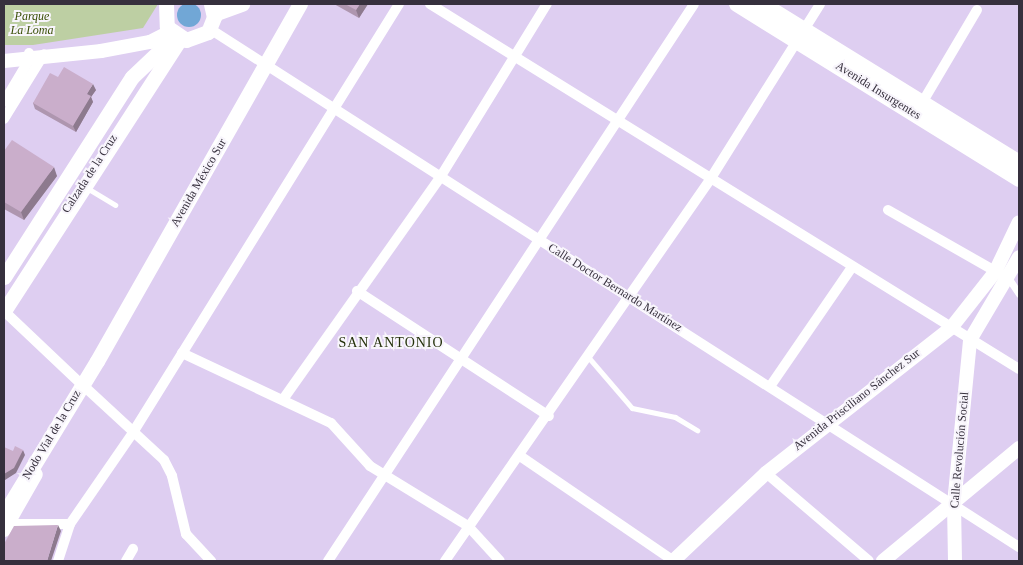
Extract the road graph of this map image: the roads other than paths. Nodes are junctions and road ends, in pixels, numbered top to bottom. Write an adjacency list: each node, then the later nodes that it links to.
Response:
1 (166, 4): 14 (main road)
2 (242, 4): 11 (main road)
3 (300, 4): 20 (main road, Avenida México Sur)
4 (398, 4): 23 (street)
5 (430, 4): 18 (street)
6 (547, 4): 18 (street)
7 (694, 4): 25 (street)
8 (738, 4): 15 (highway, Avenida Insurgentes)
9 (762, 4): 15 (highway, Avenida Insurgentes)
10 (820, 4): 15 (street)
11 (213, 9): 13 (main road)
12 (977, 10): 22 (street)
13 (210, 29): 14 (main road); 20 (street, Calle Doctor Bernardo Martínez)
14 (172, 32): 17 (main road); 30 (main road, Calzada de la Cruz); 33 (main road, Calzada de la Cruz)
15 (802, 36): 22 (highway, Avenida Insurgentes); 28 (street); 29 (highway, Avenida Insurgentes)
16 (4, 52): 17 (main road)
17 (36, 56): 19 (main road); 21 (street); 24 (street)
18 (514, 58): 25 (street); 27 (street)
19 (4, 61)
20 (267, 65): 23 (street, Calle Doctor Bernardo Martínez); 51 (main road, Avenida México Sur)
21 (4, 102)
22 (922, 103): 26 (highway, Avenida Insurgentes)
23 (332, 105): 27 (street, Calle Doctor Bernardo Martínez); 48 (street)
24 (4, 119)
25 (619, 123): 28 (street); 36 (street)
26 (1019, 163)
27 (442, 176): 36 (street, Calle Doctor Bernardo Martínez); 42 (street)
28 (711, 178): 38 (street); 44 (street)
29 (1019, 179)
30 (82, 185): 31 (lane); 35 (main road, Calzada de la Cruz)
31 (115, 205)
32 (888, 210): 39 (street)
33 (41, 218): 35 (main road); 40 (main road, Calzada de la Cruz)
34 (1019, 222): 39 (main road, Avenida Prisciliano Sánchez Sur)
35 (57, 226): 45 (main road, Calzada de la Cruz)
36 (540, 241): 44 (street, Calle Doctor Bernardo Martínez); 49 (street)
37 (1019, 257): 41 (main road)
38 (852, 267): 46 (street); 54 (street)
39 (995, 272): 41 (street); 46 (main road, Avenida Prisciliano Sánchez Sur)
40 (4, 277)
41 (1009, 279): 43 (street); 47 (main road)
42 (357, 291): 49 (street); 55 (street)
43 (1019, 294)
44 (630, 298): 50 (street); 54 (street, Calle Doctor Bernardo Martínez)
45 (4, 311): 53 (street)
46 (951, 328): 47 (street); 57 (main road, Avenida Prisciliano Sánchez Sur)
47 (970, 340): 52 (street); 64 (main road, Calle Revolución Social)
48 (182, 353): 55 (street); 59 (street)
49 (459, 357): 56 (street); 62 (street)
50 (589, 358): 56 (street); 58 (lane)
51 (97, 361): 53 (main road, Avenida México Sur); 65 (main road, Nodo Vial de la Cruz)
52 (1019, 369)
53 (82, 385): 59 (street); 65 (main road, Avenida México Sur); 68 (main road, Avenida México Sur)
54 (771, 385): 57 (street, Calle Doctor Bernardo Martínez)
55 (284, 398): 62 (street)
56 (549, 416): 61 (street)
57 (828, 422): 63 (main road, Avenida Prisciliano Sánchez Sur); 64 (street, Calle Doctor Bernardo Martínez)
58 (698, 430)
59 (132, 434): 66 (street); 73 (street)
60 (1019, 448): 64 (main road)
61 (520, 456): 67 (street); 77 (street)
62 (382, 473): 67 (street); 74 (street)
63 (766, 473): 77 (main road, Avenida Prisciliano Sánchez Sur); 78 (street)
64 (954, 504): 69 (street, Calle Doctor Bernardo Martínez); 79 (main road); 80 (main road, Calle Revolución Social)
65 (5, 506)
66 (70, 524): 68 (street); 71 (street)
67 (468, 526): 75 (street); 76 (street)
68 (6, 527)
69 (1019, 547)
70 (133, 549): 72 (street)
71 (58, 561)
72 (126, 561)
73 (211, 561)
74 (328, 561)
75 (445, 561)
76 (500, 561)
77 (673, 561)
78 (868, 561)
79 (883, 561)
80 (955, 561)

